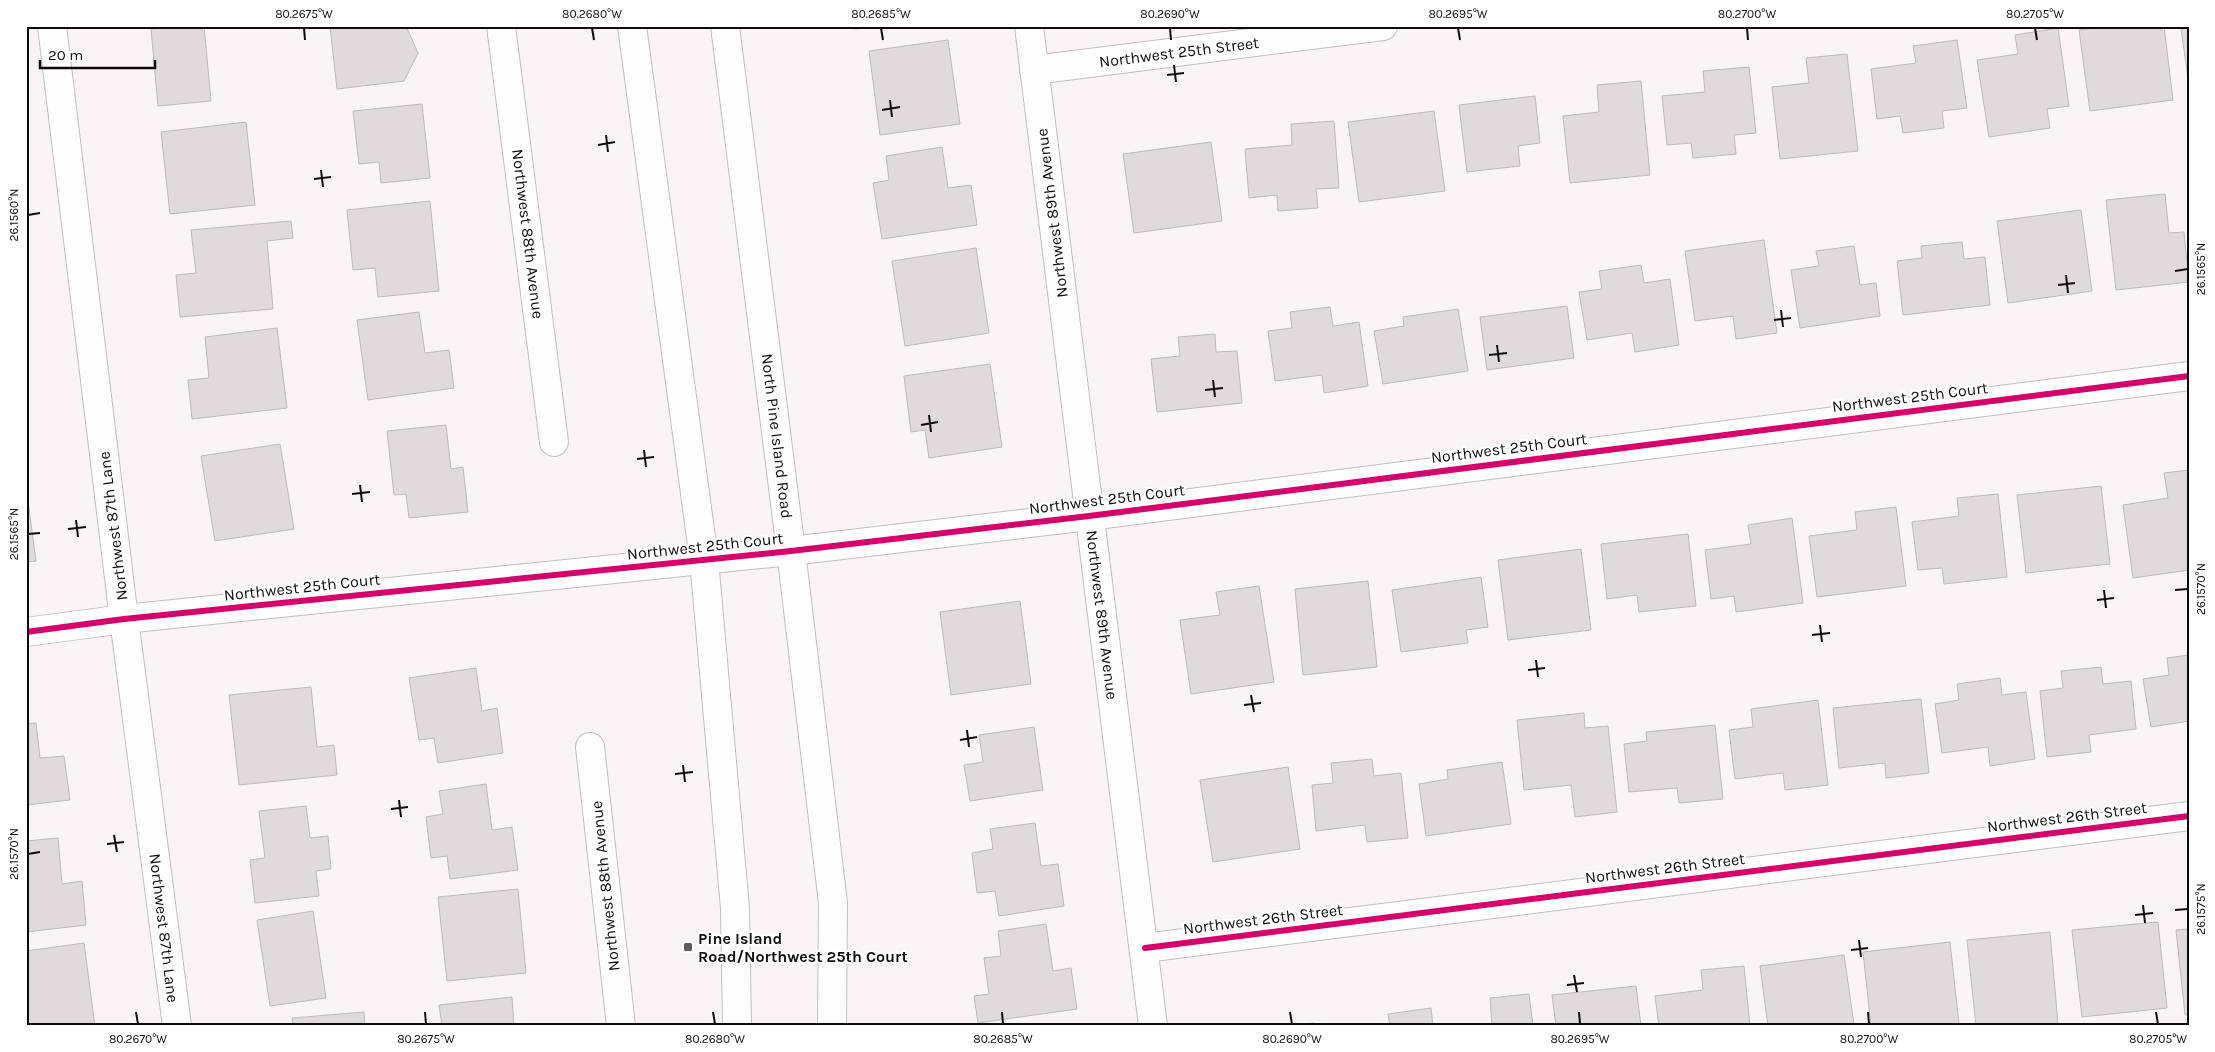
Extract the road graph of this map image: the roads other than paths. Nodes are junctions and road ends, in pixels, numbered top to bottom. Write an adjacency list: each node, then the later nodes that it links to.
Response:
1 (52, 26): 13 (street, Northwest 87th Lane)
2 (501, 26): 9 (street, Northwest 88th Avenue)
3 (632, 26): 12 (street)
4 (725, 26): 11 (street, North Pine Island Road)
5 (1030, 26): 7 (street, Northwest 89th Avenue)
6 (1383, 26): 7 (street, Northwest 25th Street)
7 (1034, 70): 10 (street, Northwest 89th Avenue)
8 (2189, 376): 10 (street, Northwest 25th Court)
9 (554, 442)
10 (1089, 516): 11 (street, Northwest 25th Court); 17 (street, Northwest 89th Avenue)
11 (791, 551): 12 (street, Northwest 25th Court); 21 (street, North Pine Island Road)
12 (704, 560): 13 (street, Northwest 25th Court); 20 (street)
13 (124, 619): 14 (street, Northwest 25th Court); 18 (street, Northwest 87th Lane)
14 (26, 632)
15 (590, 747): 19 (street, Northwest 88th Avenue)
16 (2189, 816): 17 (street, Northwest 26th Street)
17 (1145, 948): 22 (street, Northwest 89th Avenue)
18 (177, 1026)
19 (621, 1026)
20 (738, 1026)
21 (832, 1026)
22 (1154, 1026)

